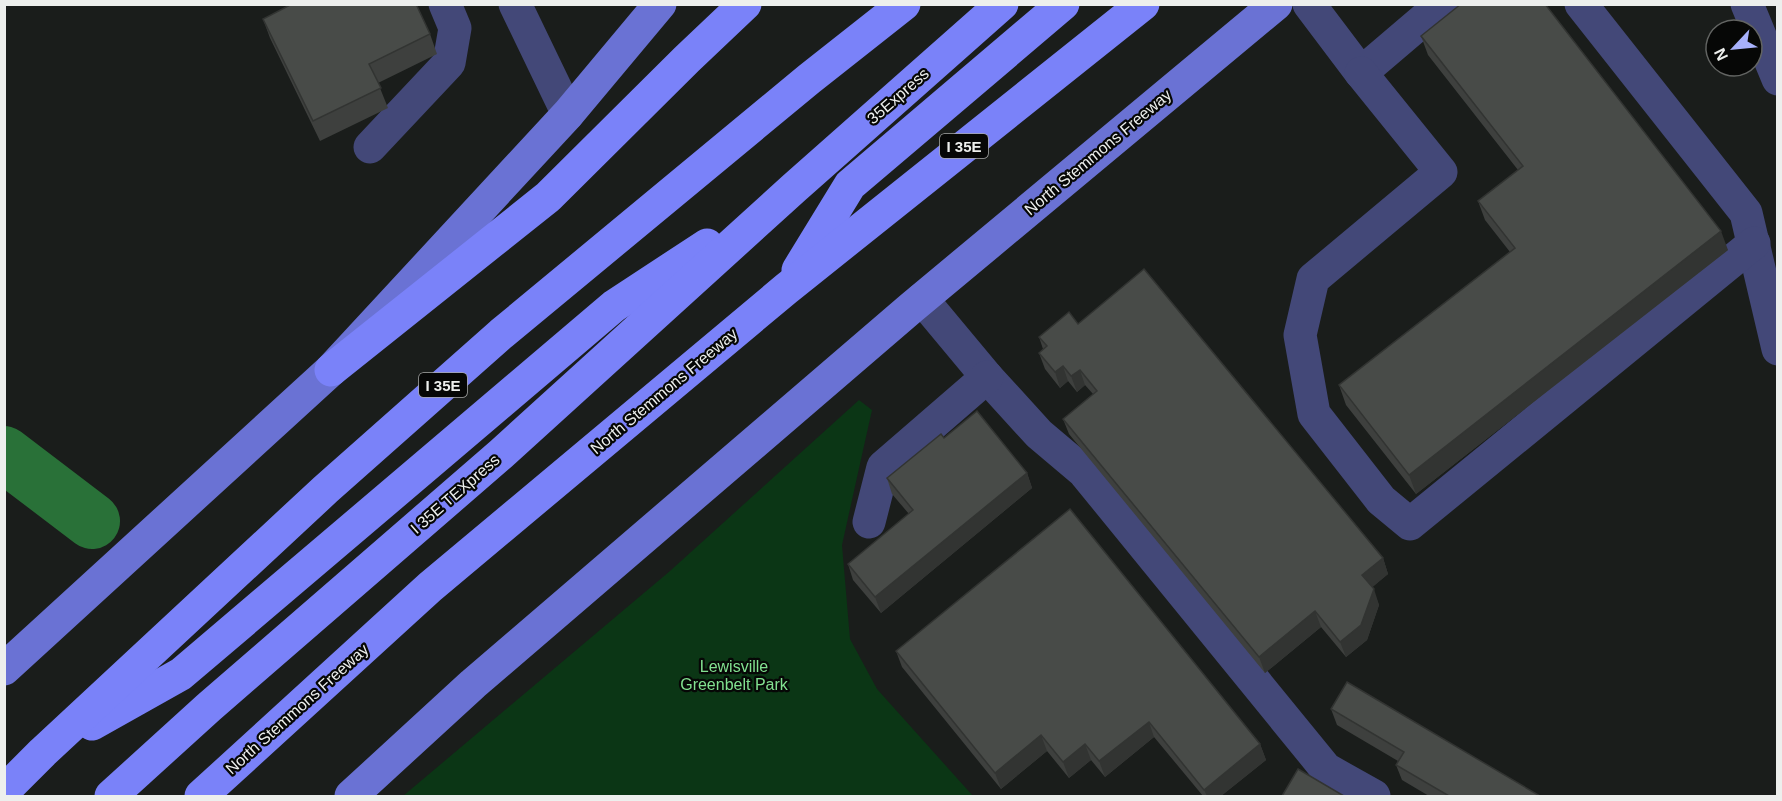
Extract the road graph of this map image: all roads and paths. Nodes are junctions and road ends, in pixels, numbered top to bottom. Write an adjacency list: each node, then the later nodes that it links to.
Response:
1 (445, 4): 17 (street)
2 (514, 4): 16 (street)
3 (660, 4): 16 (main road)
4 (745, 4): 23 (highway)
5 (904, 4): 27 (highway, I 35E)
6 (1002, 4): 18 (highway, 35Express)
7 (1063, 4): 20 (highway)
8 (1143, 4): 20 (highway, North Stemmons Freeway / I 35E)
9 (1276, 4): 21 (main road, North Stemmons Freeway)
10 (1309, 4): 14 (street)
11 (1442, 4): 14 (street)
12 (1581, 4): 19 (street)
13 (1747, 4): 15 (street)
14 (1361, 73): 19 (street)
15 (1778, 79)
16 (568, 114): 23 (main road)
17 (370, 147)
18 (794, 188): 27 (highway); 29 (highway, I 35E TEXpress)
19 (1754, 243): 22 (street)
20 (786, 289): 30 (highway, North Stemmons Freeway / I 35E)
21 (922, 299): 24 (street); 31 (main road, North Stemmons Freeway)
22 (1778, 349)
23 (330, 370): 26 (main road)
24 (987, 377): 25 (street); 32 (street)
25 (869, 522)
26 (4, 669)
27 (43, 752): 28 (highway, I 35E)
28 (4, 791)
29 (111, 796)
30 (201, 796)
31 (351, 796)
32 (1374, 796)

